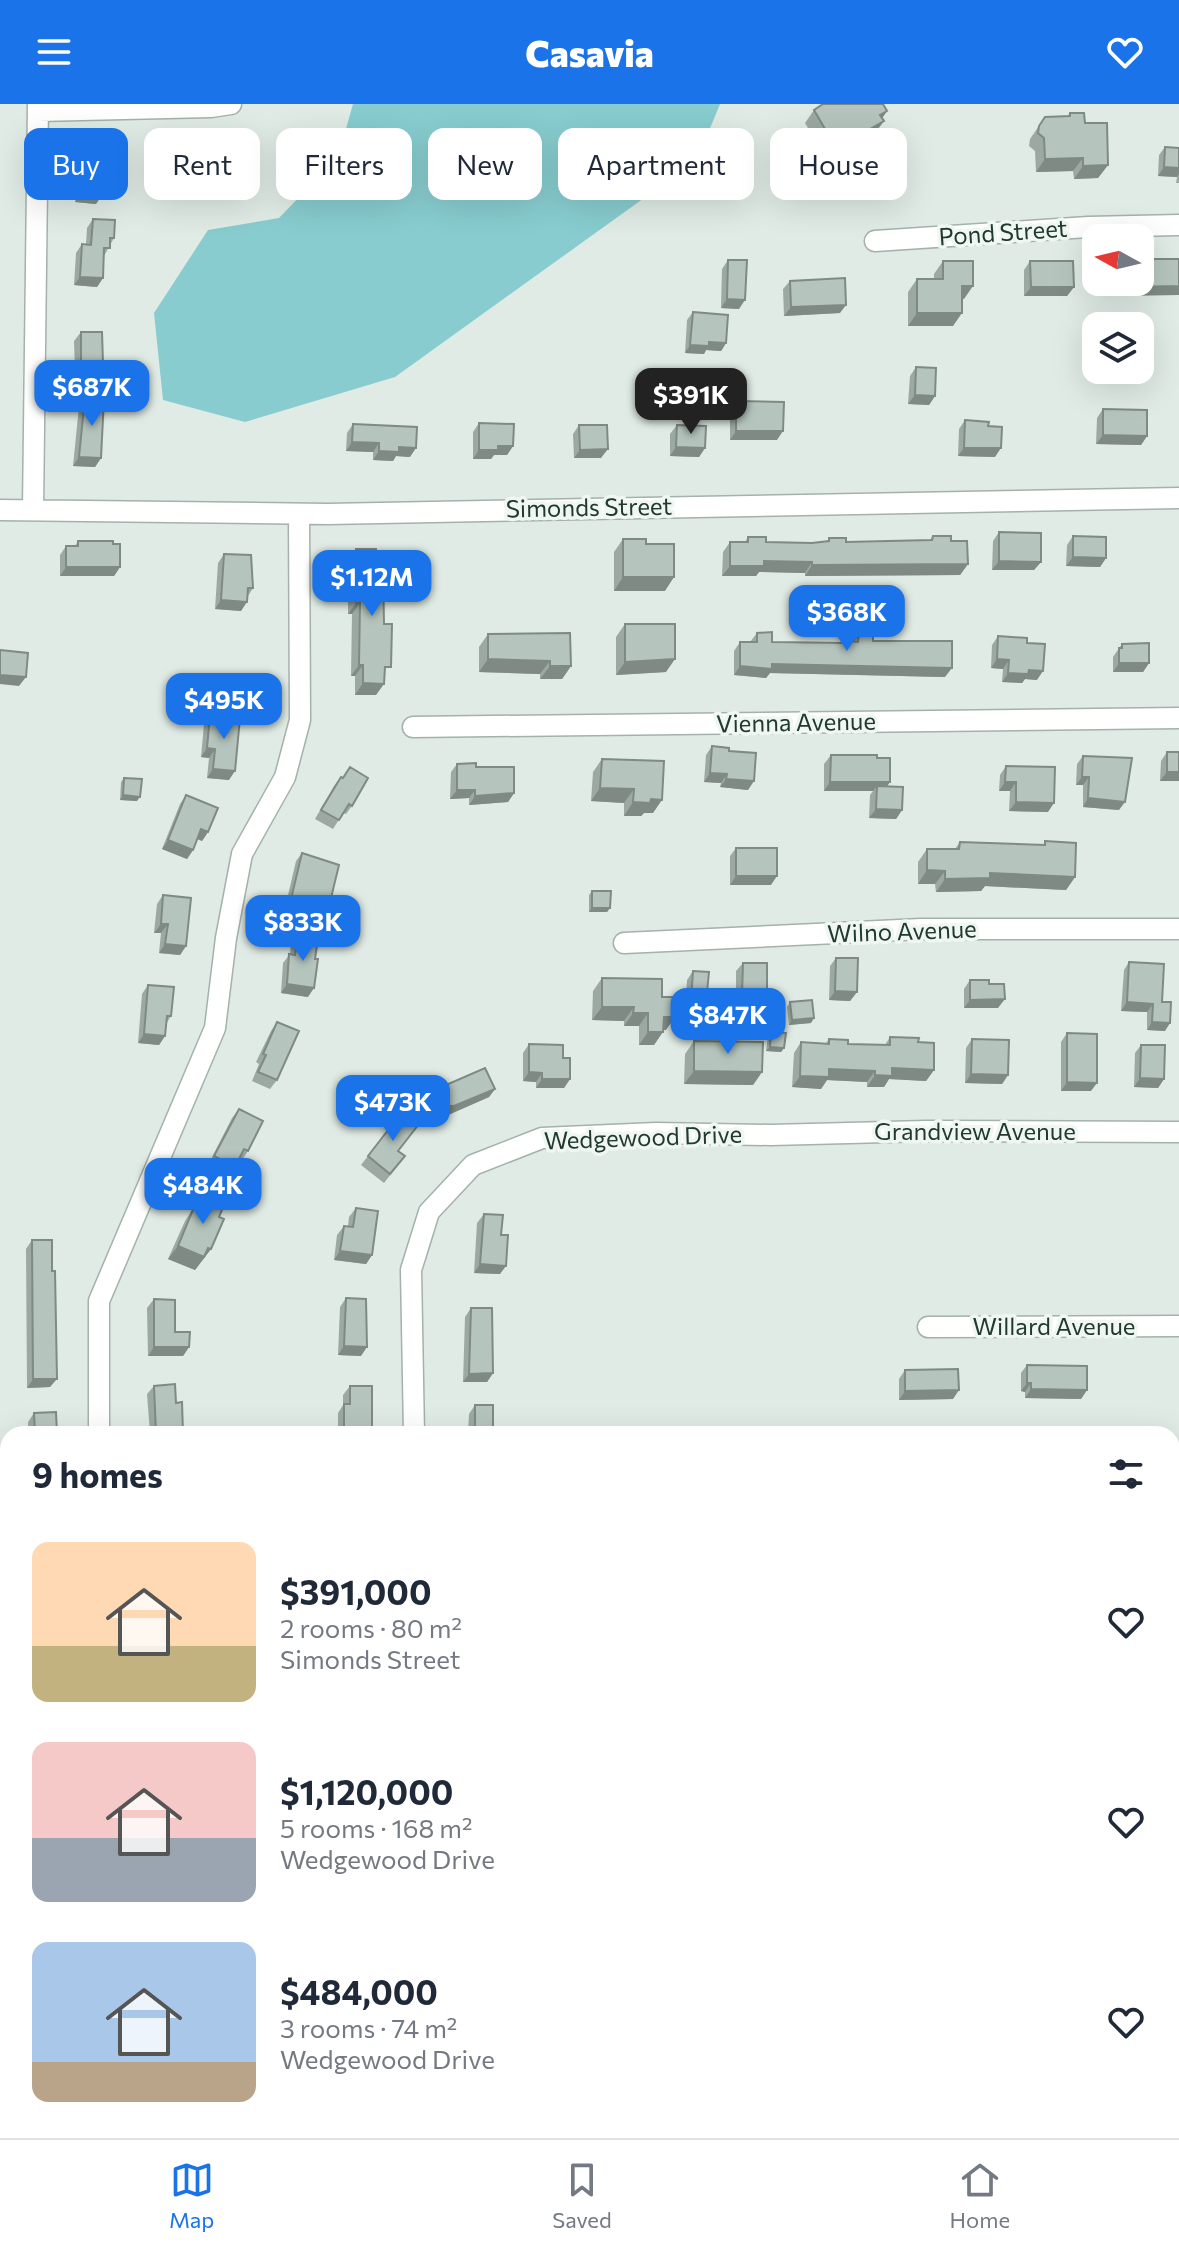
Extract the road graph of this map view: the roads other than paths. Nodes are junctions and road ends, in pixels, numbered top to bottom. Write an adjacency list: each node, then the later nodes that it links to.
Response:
1 (231, 104): 2 (street)
2 (38, 107): 7 (street)
3 (1179, 225): 4 (street, Pond Street)
4 (875, 241)
5 (1179, 498): 8 (street, Simonds Street)
6 (0, 510): 7 (street, Simonds Street)
7 (33, 510): 8 (street, Simonds Street)
8 (299, 514): 17 (street)
9 (1179, 718): 10 (street, Vienna Avenue)
10 (413, 727)
11 (1179, 929): 12 (street, Wilno Avenue)
12 (624, 943)
13 (1179, 1132): 14 (street, Grandview Avenue)
14 (771, 1135): 18 (street, Wedgewood Drive)
15 (1179, 1326): 16 (street, Willard Avenue)
16 (928, 1327)
17 (99, 1426)
18 (414, 1426)

